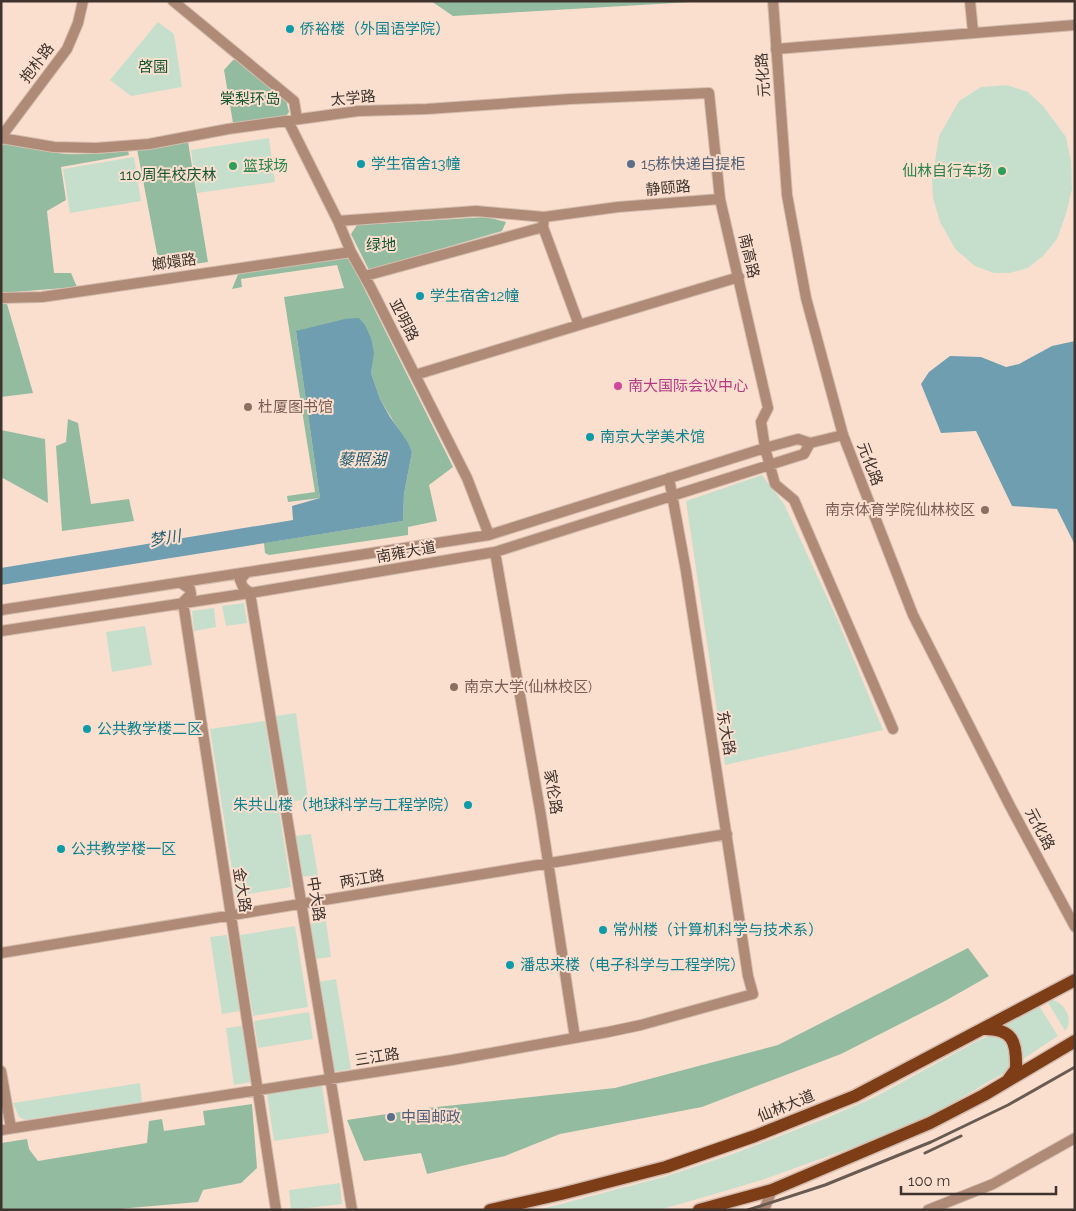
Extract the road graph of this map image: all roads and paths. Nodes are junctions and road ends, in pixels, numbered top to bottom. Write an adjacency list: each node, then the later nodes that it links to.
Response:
1 (83, 1): 10 (street, 抱朴路)
2 (173, 1): 9 (street, 亚明路)
3 (772, 1): 7 (street, 元化路)
4 (970, 1): 6 (street)
5 (1075, 25): 6 (street)
6 (973, 32): 7 (street)
7 (776, 49): 20 (street, 元化路)
8 (710, 94): 9 (street, 太学路); 11 (street, 南高路)
9 (292, 120): 10 (street, 太学路); 12 (street, 亚明路)
10 (1, 138)
11 (720, 199): 13 (street, 静颐路); 16 (street, 南高路)
12 (338, 221): 13 (street); 14 (street, 亚明路)
13 (543, 222): 15 (street); 18 (street)
14 (351, 252): 15 (street, 亚明路); 17 (street, 嫏嬛路)
15 (365, 276): 19 (street, 亚明路)
16 (739, 277): 18 (street); 22 (street, 南高路)
17 (1, 298)
18 (579, 325): 19 (street)
19 (415, 375): 26 (street, 亚明路)
20 (843, 435): 21 (street); 39 (street, 元化路)
21 (810, 443): 22 (street, 南雍大道); 23 (street, 南雍大道)
22 (765, 448): 23 (street); 24 (street, 南雍大道)
23 (770, 465): 25 (street, 南雍大道); 34 (street)
24 (669, 478): 25 (street, 东大路); 26 (street, 南雍大道)
25 (673, 496): 27 (street, 南雍大道); 35 (street, 东大路)
26 (489, 534): 28 (street, 南雍大道)
27 (494, 552): 30 (street, 南雍大道); 36 (street, 家伦路)
28 (246, 573): 29 (street, 南雍大道); 30 (street, 中大路)
29 (181, 583): 31 (street, 金大路); 32 (street, 南雍大道)
30 (250, 593): 31 (street, 南雍大道); 37 (street, 中大路)
31 (183, 602): 33 (street, 南雍大道); 38 (street, 金大路)
32 (1, 610)
33 (1, 631)
34 (893, 729)
35 (727, 834): 36 (street, 两江路); 42 (street, 东大路)
36 (548, 862): 37 (street, 两江路); 44 (street, 家伦路)
37 (301, 904): 38 (street, 两江路); 47 (street, 中大路)
38 (231, 916): 40 (street, 两江路); 49 (street, 金大路)
39 (1075, 927)
40 (1, 953)
41 (1075, 980): 43 (main road, 仙林大道)
42 (753, 994): 44 (street, 三江路)
43 (981, 1029): 48 (main road); 55 (main road, 仙林大道)
44 (575, 1038): 47 (street, 三江路)
45 (1075, 1041): 48 (main road)
46 (1, 1071): 50 (street)
47 (330, 1079): 49 (street, 三江路); 54 (street, 中大路)
48 (1006, 1082): 52 (main road)
49 (258, 1090): 50 (street, 三江路); 53 (street, 金大路)
50 (6, 1129)
51 (1075, 1138): 58 (street)
52 (772, 1190): 56 (main road); 57 (street)
53 (276, 1210)
54 (352, 1210)
55 (490, 1210)
56 (700, 1210)
57 (764, 1210)
58 (928, 1210)

